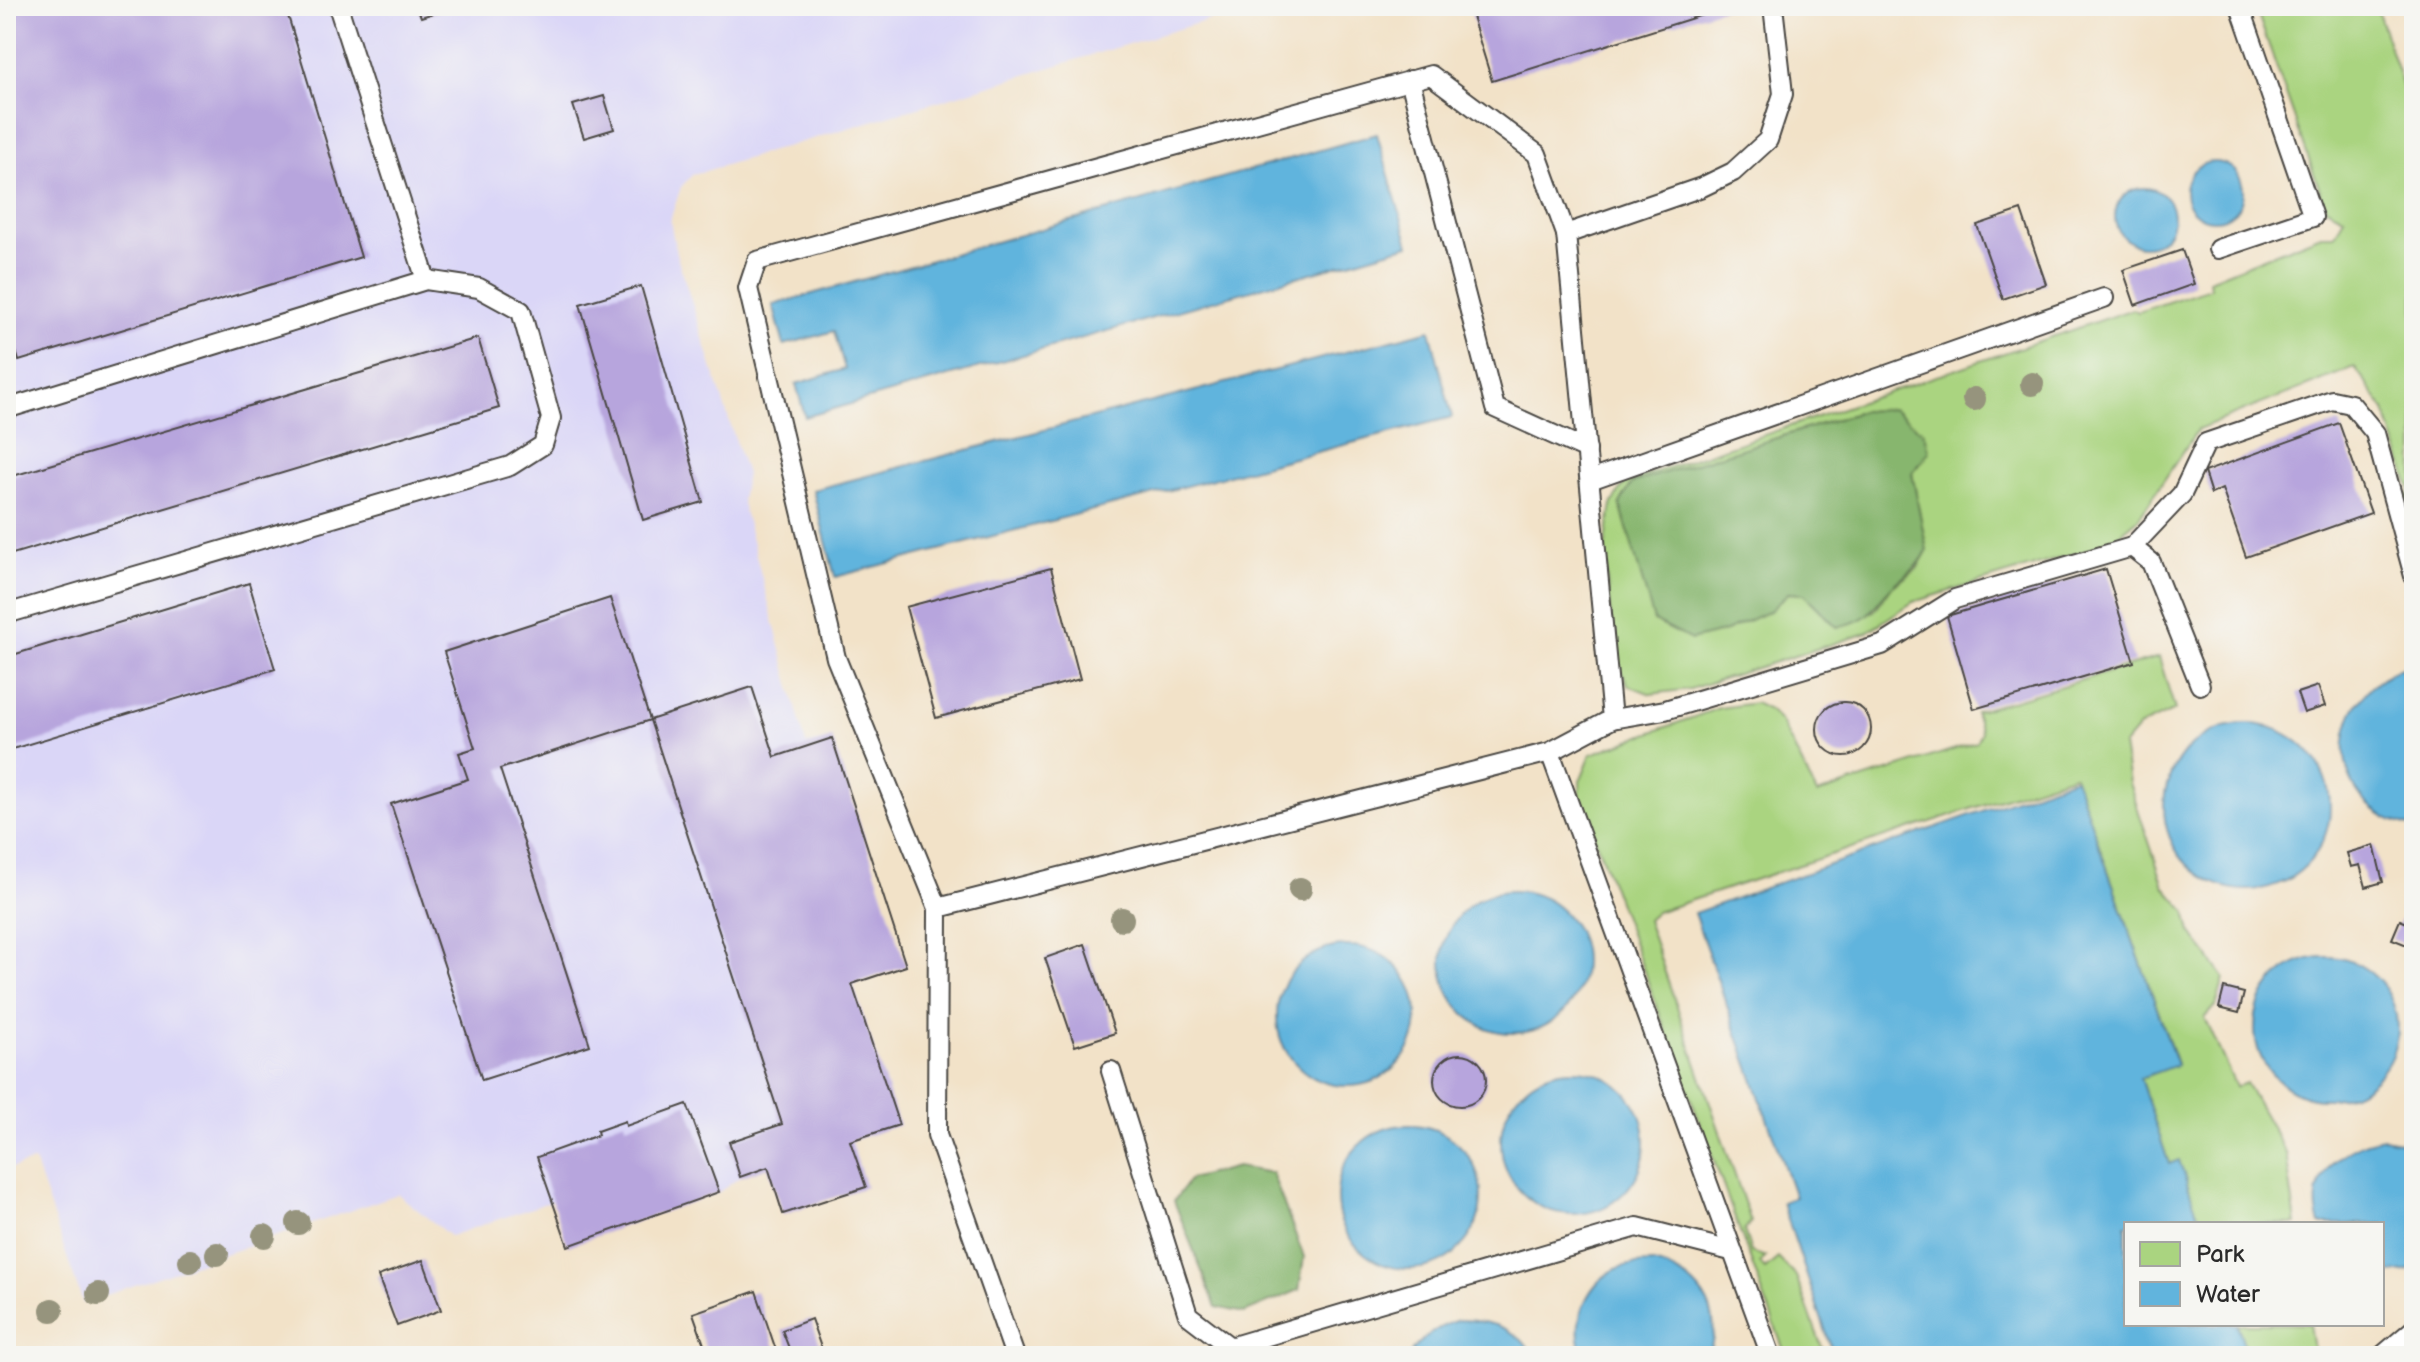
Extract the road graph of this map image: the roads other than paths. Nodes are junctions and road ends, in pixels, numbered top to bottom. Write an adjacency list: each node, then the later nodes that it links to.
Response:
1 (338, 6): 7 (lane)
2 (1773, 6): 5 (lane)
3 (2240, 6): 6 (lane)
4 (1410, 80): 5 (lane); 10 (lane); 18 (lane)
5 (1566, 234): 10 (lane)
6 (2218, 249)
7 (426, 280): 9 (lane); 14 (lane)
8 (2104, 298): 11 (lane)
9 (6, 409)
10 (1587, 450): 11 (lane)
11 (1590, 480): 16 (lane)
12 (2132, 547): 13 (lane); 15 (lane); 16 (lane)
13 (2414, 576)
14 (6, 614)
15 (2200, 685)
16 (1612, 719): 17 (lane)
17 (1550, 752): 18 (lane); 20 (lane)
18 (938, 908): 22 (lane)
19 (1111, 1071): 20 (lane)
20 (1731, 1251): 23 (lane)
21 (2414, 1329): 24 (lane)
22 (1015, 1356)
23 (1771, 1356)
24 (2382, 1356)

